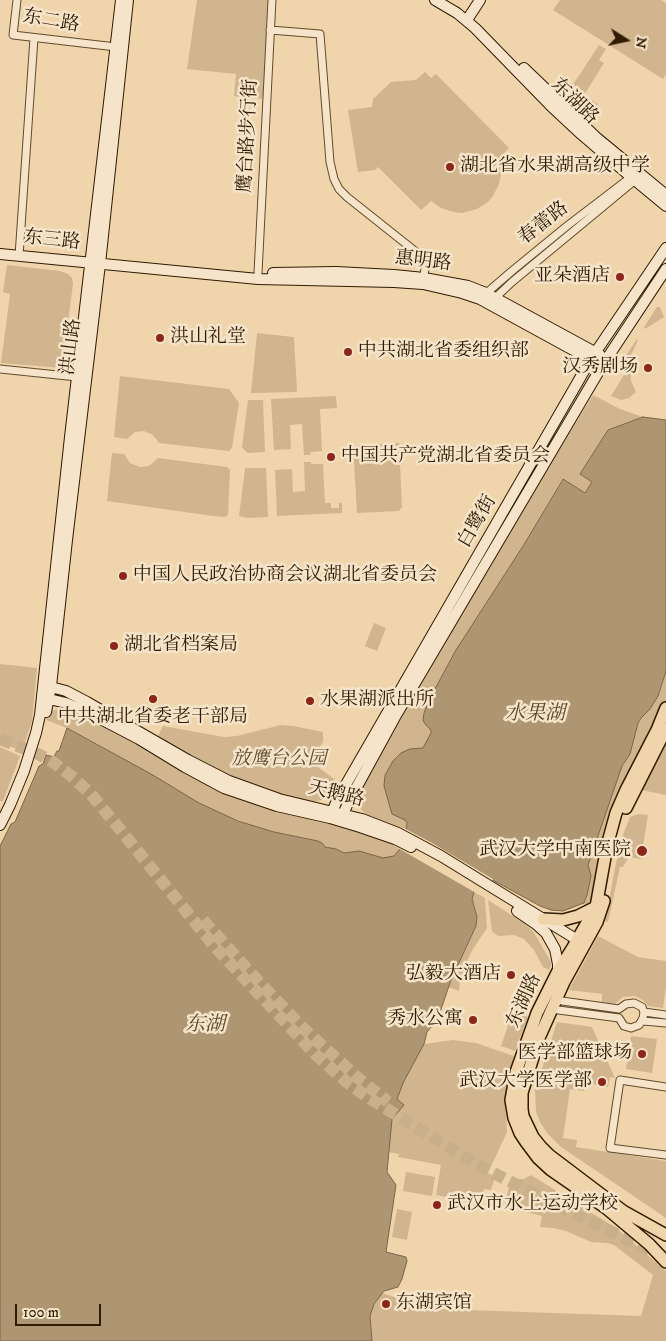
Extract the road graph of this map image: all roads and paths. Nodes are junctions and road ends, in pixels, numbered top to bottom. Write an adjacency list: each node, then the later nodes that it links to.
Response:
1 (17, 0): 10 (street, 东二路)
2 (121, 0): 11 (main road, 洪山路)
3 (128, 0): 18 (main road, 洪山路)
4 (272, 0): 9 (street, 鹰台路步行街)
5 (436, 0): 8 (main road)
6 (446, 0): 8 (main road)
7 (480, 0): 8 (main road)
8 (468, 18): 12 (main road, 东湖路); 13 (main road, 东湖路)
9 (270, 30): 20 (street, 鹰台路步行街); 22 (street)
10 (34, 38): 11 (street, 东二路); 17 (street)
11 (116, 48): 18 (main road, 洪山路)
12 (633, 179): 14 (main road, 东湖路); 23 (street, 春蕾路)
13 (666, 195)
14 (666, 206)
15 (666, 248): 24 (main road, 白鹭街)
16 (0, 254): 17 (main road, 东三路)
17 (19, 256): 18 (main road, 东三路)
18 (96, 263): 21 (main road, 惠明路); 27 (main road, 洪山路); 28 (main road, 洪山路)
19 (666, 269): 25 (main road, 白鹭街)
20 (258, 273): 21 (main road, 惠明路); 22 (main road, 惠明路)
21 (217, 275): 22 (main road, 惠明路)
22 (423, 281): 23 (main road, 惠明路)
23 (488, 298): 24 (main road, 惠明路)
24 (593, 356): 25 (main road, 惠明路); 32 (main road, 白鹭街)
25 (604, 362): 32 (main road, 白鹭街)
26 (0, 369): 27 (street)
27 (77, 377): 28 (main road, 洪山路)
28 (48, 686): 29 (main road, 洪山路); 32 (main road, 天鹅路)
29 (46, 698): 32 (main road, 天鹅路); 33 (main road, 洪山路)
30 (666, 708): 35 (main road, 东湖路)
31 (666, 729): 37 (main road, 东湖路)
32 (336, 816): 34 (main road, 天鹅路)
33 (0, 825)
34 (487, 888): 36 (main road, 天鹅路); 38 (main road, 天鹅路)
35 (596, 906): 36 (main road); 37 (main road, 东湖路)
36 (543, 919): 37 (main road, 天鹅路)
37 (581, 942): 38 (main road, 东湖路); 39 (main road, 东湖路)
38 (558, 970): 48 (main road, 东湖路)
39 (553, 1005): 40 (street); 42 (street); 46 (main road, 东湖路)
40 (644, 1012): 41 (street); 42 (street)
41 (666, 1014)
42 (643, 1021): 43 (street)
43 (666, 1023)
44 (666, 1087): 45 (street)
45 (666, 1155)
46 (652, 1227): 47 (main road, 东湖路); 48 (main road)
47 (666, 1236)
48 (650, 1245): 49 (main road, 东湖路)
49 (665, 1260)

